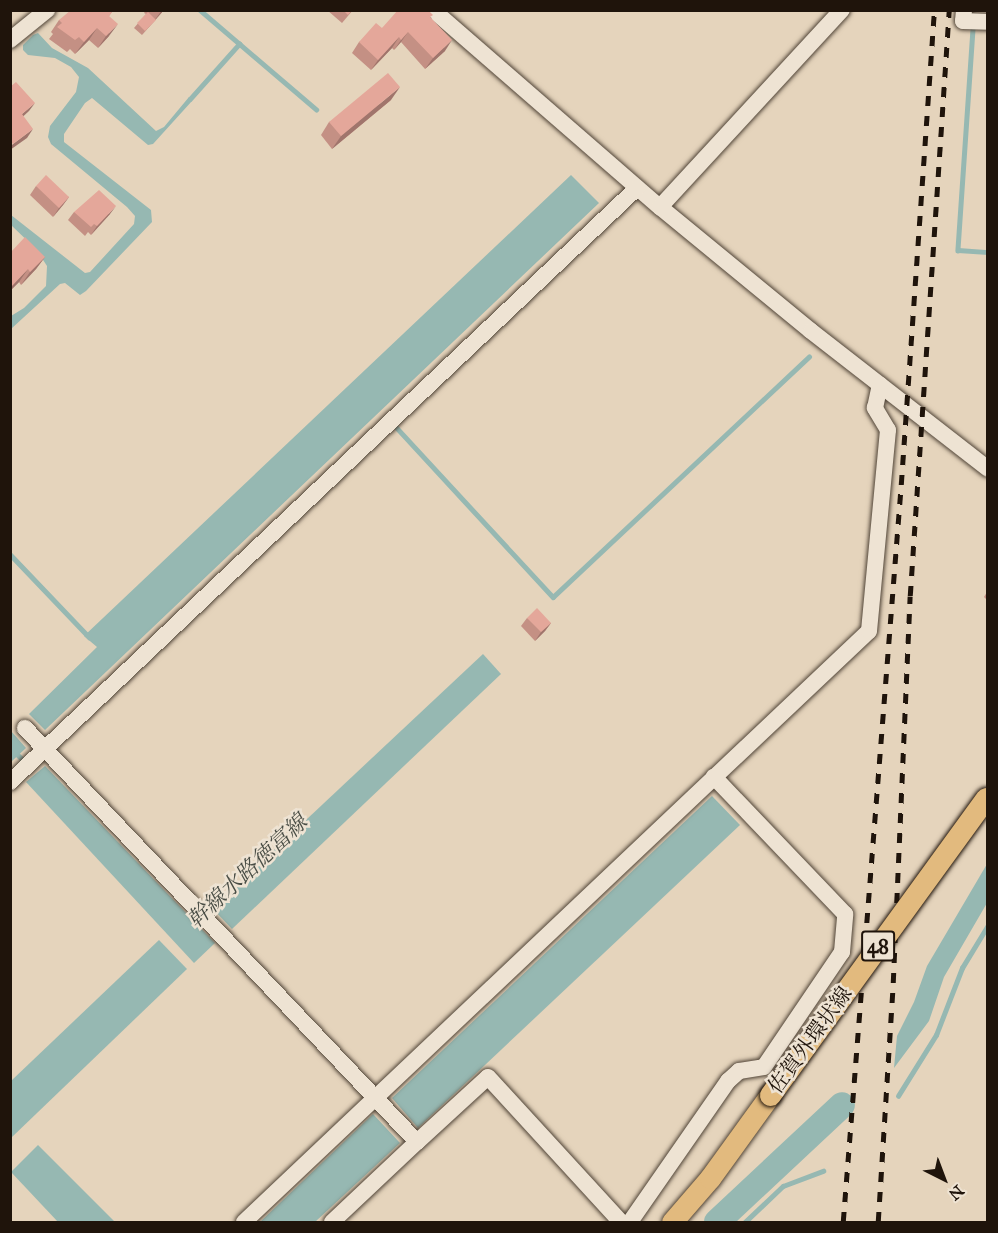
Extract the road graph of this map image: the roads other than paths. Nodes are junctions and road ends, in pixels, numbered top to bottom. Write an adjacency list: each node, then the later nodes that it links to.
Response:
1 (47, 10): 6 (street)
2 (433, 10): 7 (street)
3 (842, 10): 8 (street)
4 (964, 10): 5 (street)
5 (987, 22)
6 (10, 40)
7 (638, 188): 8 (street); 11 (street)
8 (660, 207): 9 (street)
9 (880, 386): 10 (street); 13 (street)
10 (987, 470)
11 (35, 744): 12 (street); 15 (street)
12 (16, 777)
13 (714, 777): 15 (street); 20 (street)
14 (987, 797): 21 (main road, 佐賀外環状線 / 48, bridge)
15 (375, 1097): 16 (street); 17 (street)
16 (417, 1142): 18 (street); 19 (street)
17 (244, 1222)
18 (332, 1222)
19 (621, 1222)
20 (630, 1222)
21 (672, 1222)

